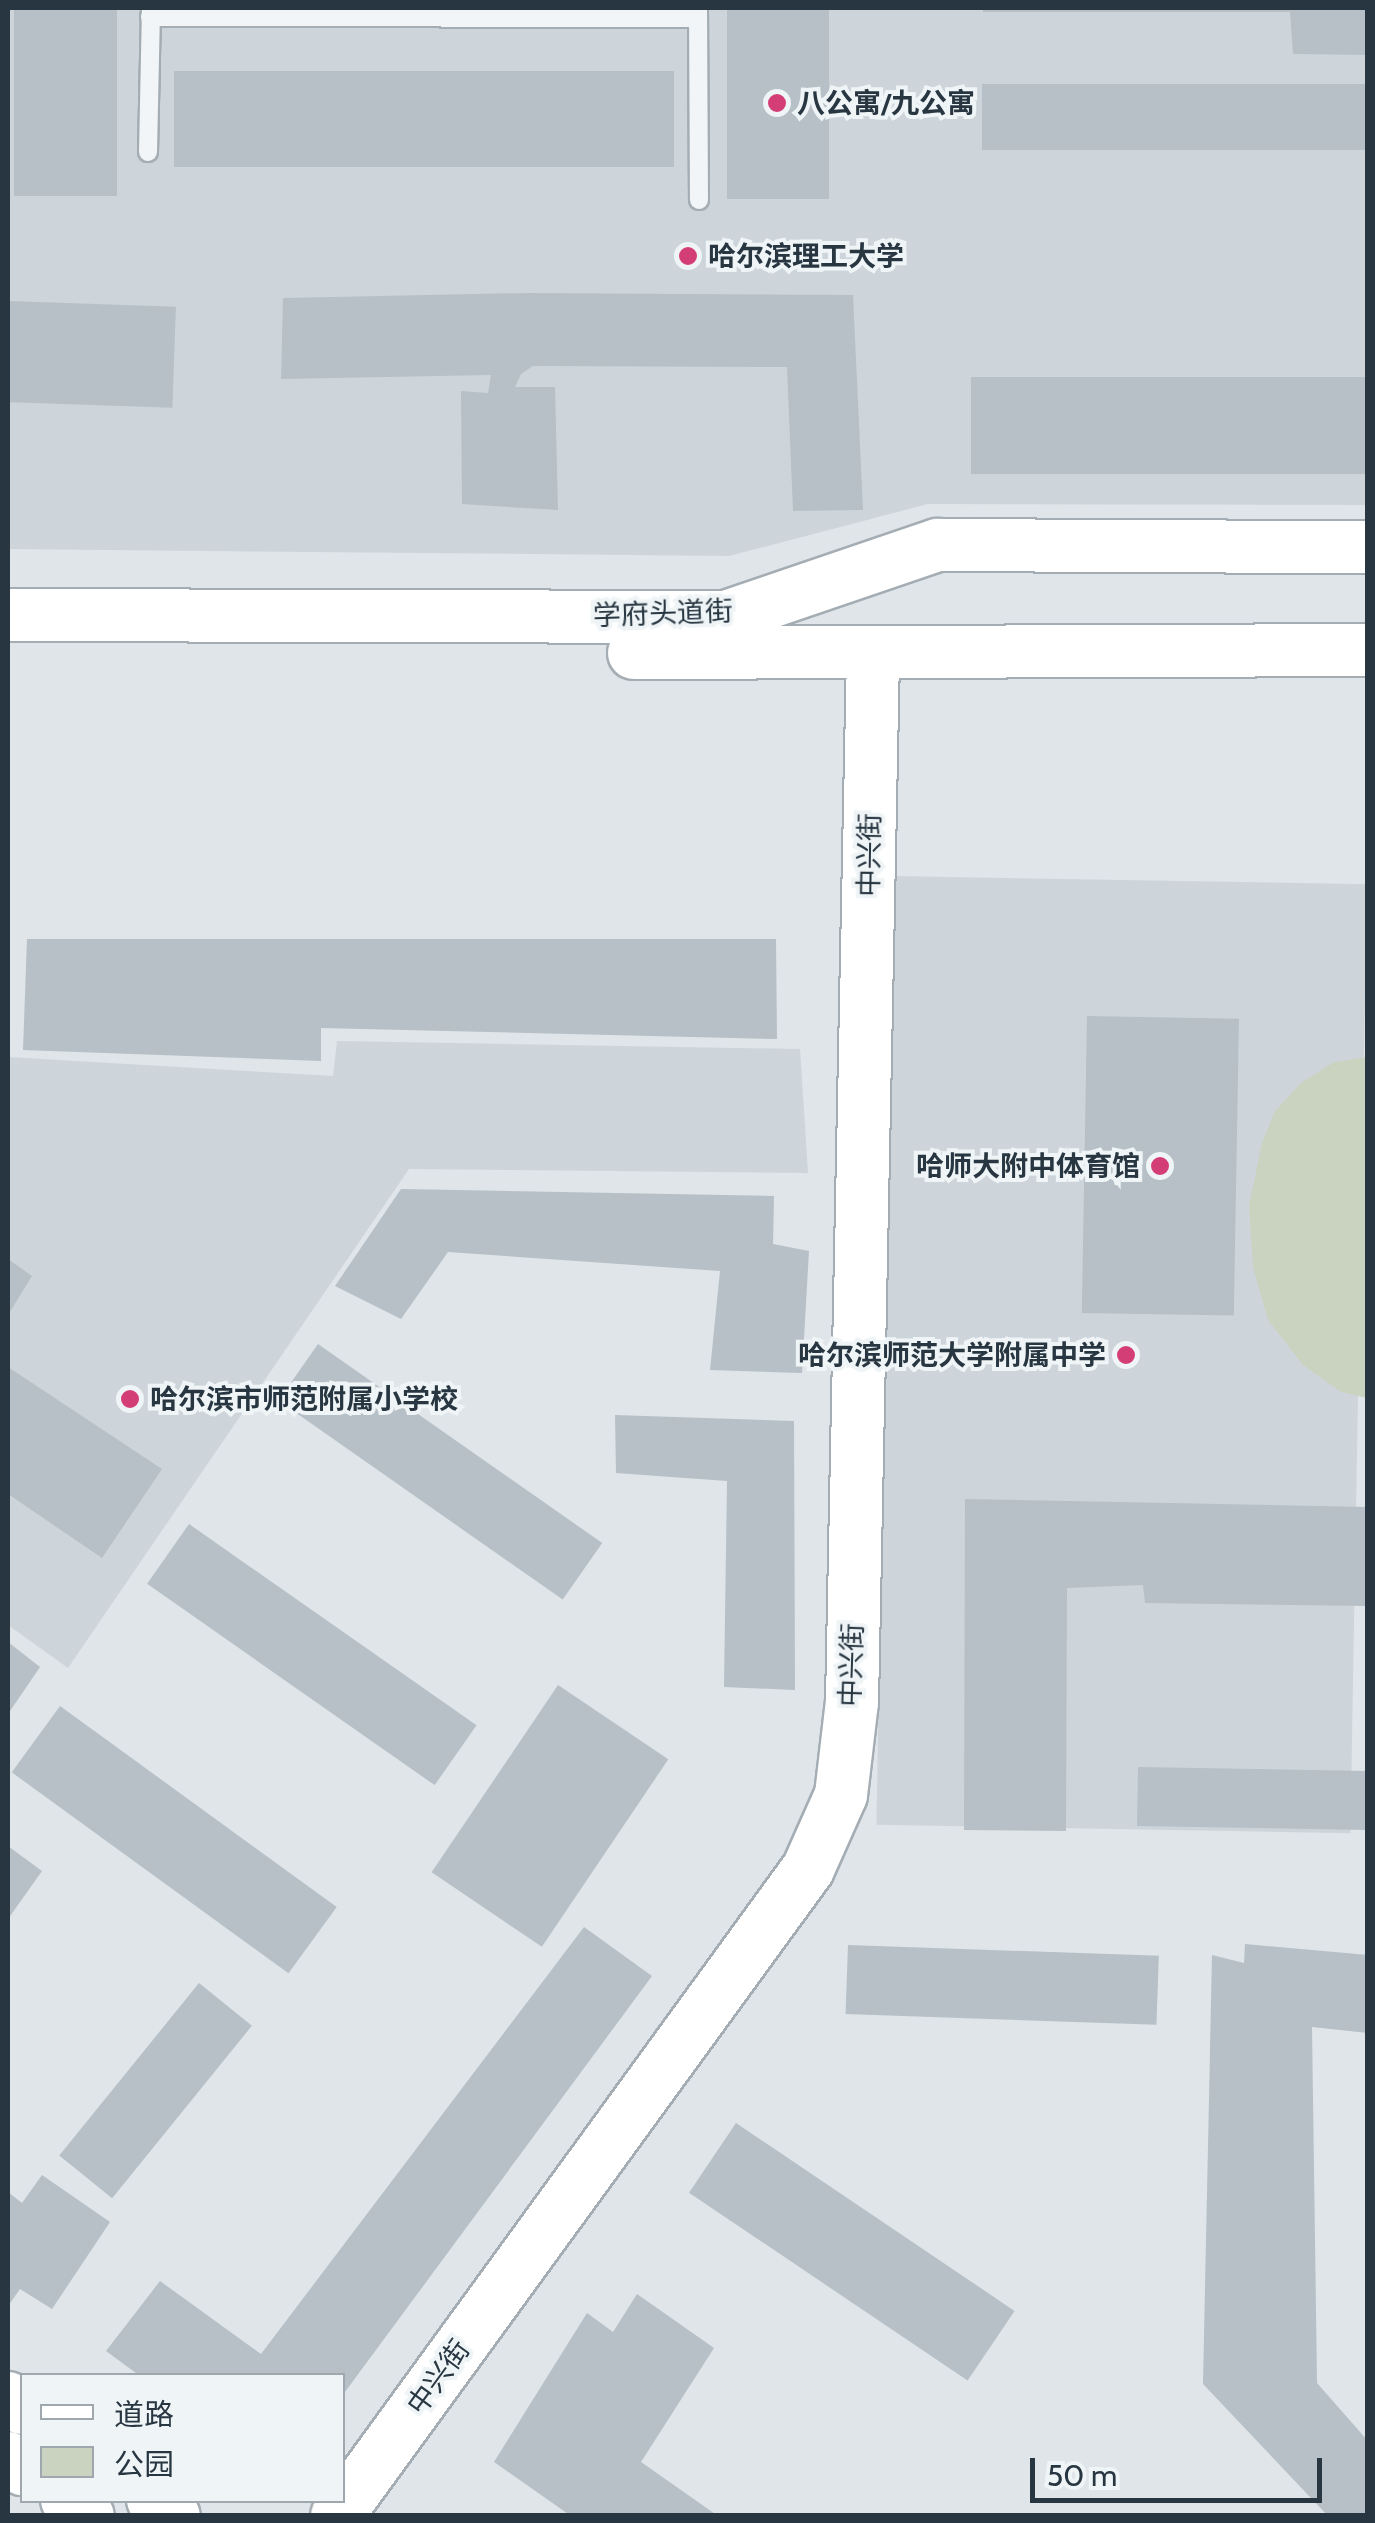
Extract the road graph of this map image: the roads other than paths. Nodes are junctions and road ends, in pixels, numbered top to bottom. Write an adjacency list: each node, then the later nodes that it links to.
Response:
1 (150, 12): 2 (lane); 4 (lane)
2 (427, 12): 3 (lane)
3 (698, 13): 5 (lane)
4 (148, 152)
5 (699, 200)
6 (1368, 547): 7 (main road, 学府头道街)
7 (8, 616)
8 (8, 650): 10 (main road, 学府头道街)
9 (1368, 650): 10 (main road, 学府头道街)
10 (873, 654): 11 (main road, 中兴街)
11 (337, 2516)

